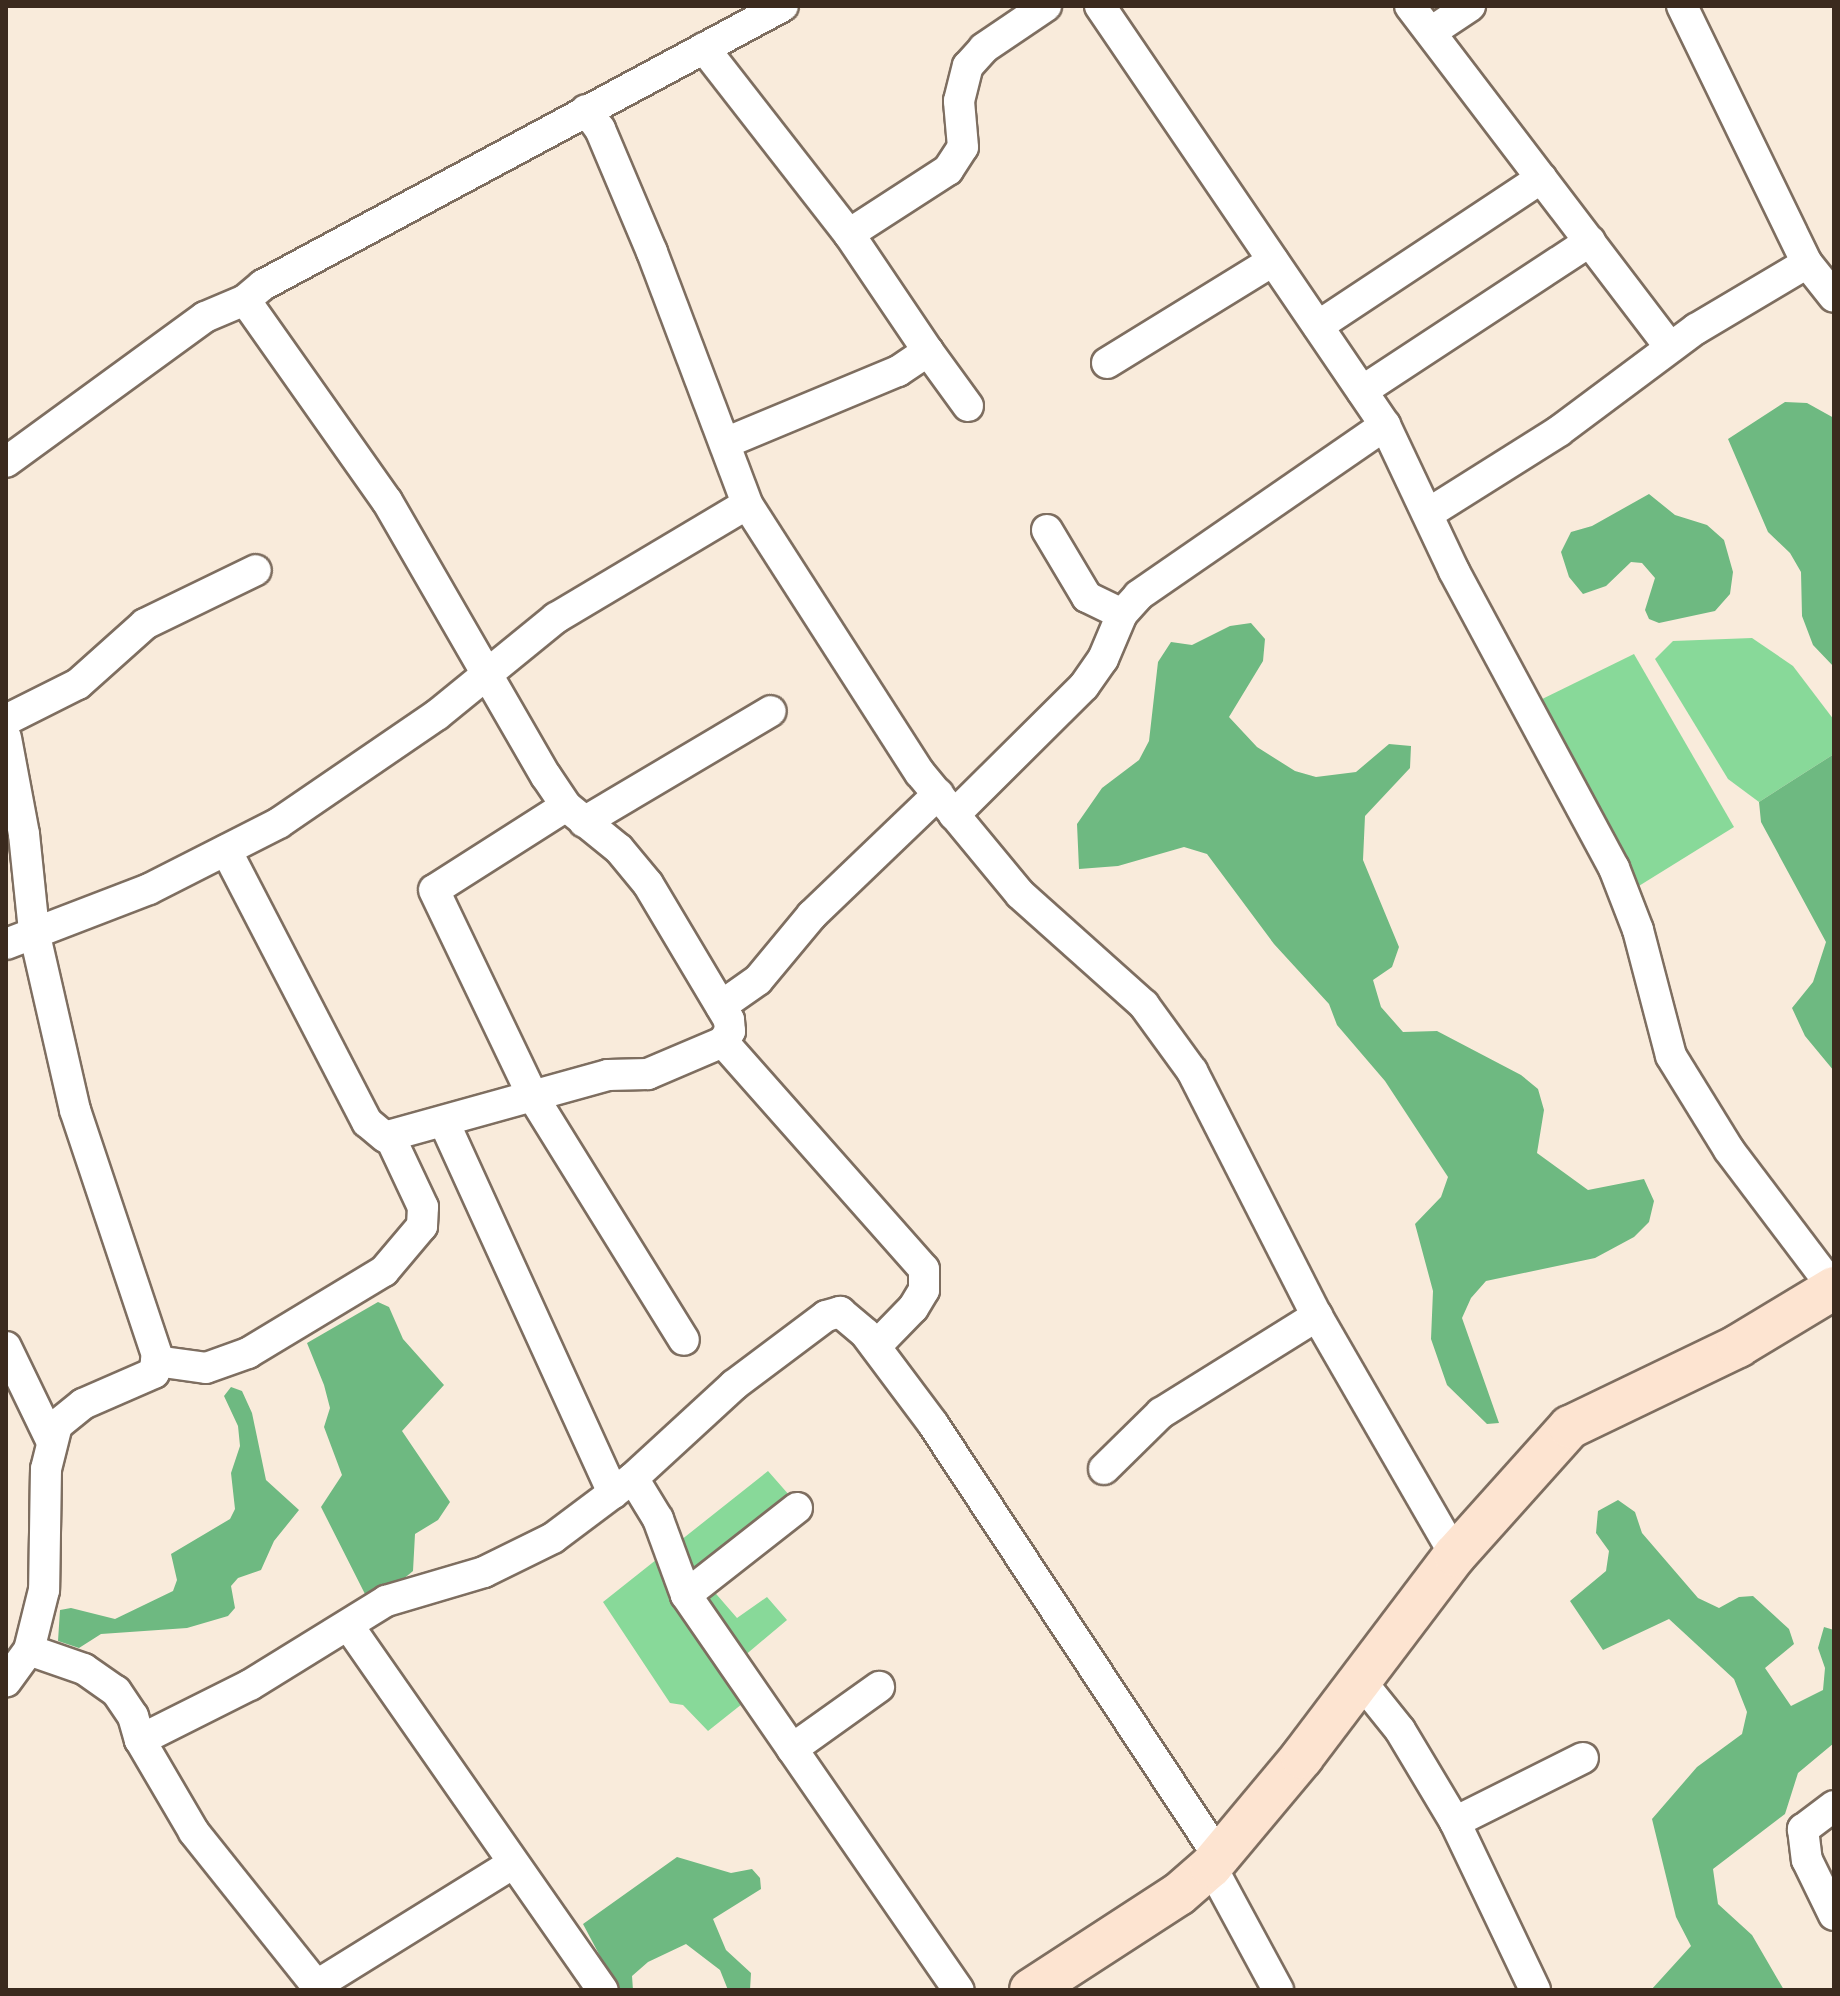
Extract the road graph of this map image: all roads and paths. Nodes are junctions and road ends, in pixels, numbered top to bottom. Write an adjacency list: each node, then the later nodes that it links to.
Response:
1 (783, 6): 8 (street)
2 (1046, 6): 11 (street)
3 (1100, 6): 13 (street)
4 (1410, 6): 7 (street)
5 (1470, 6): 7 (street)
6 (1682, 6): 14 (street)
7 (1431, 32): 10 (street)
8 (704, 48): 9 (street); 11 (street)
9 (586, 110): 16 (street); 24 (street)
10 (1542, 178): 12 (street); 17 (street)
11 (849, 234): 19 (street)
12 (1590, 241): 18 (street); 21 (street)
13 (1273, 261): 17 (street); 20 (street)
14 (1807, 263): 15 (street); 18 (street)
15 (1832, 289)
16 (245, 300): 25 (street); 31 (street)
17 (1318, 326): 21 (street)
18 (1670, 347): 27 (street)
19 (928, 351): 22 (street); 24 (street)
20 (1107, 363)
21 (1362, 391): 23 (street)
22 (968, 406)
23 (1385, 425): 27 (street); 30 (street)
24 (725, 443): 26 (street)
25 (6, 462)
26 (747, 504): 31 (street); 35 (street)
27 (1429, 513): 45 (street)
28 (1047, 530): 30 (street)
29 (256, 570): 33 (street)
30 (1122, 614): 35 (street)
31 (487, 674): 36 (street); 37 (street)
32 (771, 711): 36 (street)
33 (6, 720)
34 (6, 738): 38 (street)
35 (946, 804): 40 (street); 46 (street)
36 (575, 814): 40 (street); 42 (street)
37 (226, 850): 38 (street); 44 (street)
38 (34, 931): 39 (street); 50 (street)
39 (6, 944)
40 (721, 1006): 41 (street)
41 (723, 1042): 42 (street); 48 (street)
42 (532, 1095): 43 (street); 47 (street)
43 (444, 1122): 44 (street); 53 (street)
44 (390, 1137): 50 (street)
45 (1834, 1288): 55 (street)
46 (1317, 1316): 52 (street); 55 (street)
47 (684, 1340)
48 (876, 1346): 53 (street); 67 (street)
49 (6, 1347): 51 (street)
50 (156, 1361): 51 (street)
51 (51, 1440): 58 (street)
52 (1104, 1469)
53 (623, 1486): 56 (street); 57 (street)
54 (797, 1508): 56 (street)
55 (1455, 1555): 59 (street)
56 (686, 1595): 63 (street)
57 (348, 1625): 62 (street); 68 (street)
58 (29, 1650): 60 (street); 62 (street)
59 (1359, 1679): 66 (street); 67 (street)
60 (6, 1682)
61 (879, 1687): 63 (street)
62 (140, 1740): 71 (street)
63 (792, 1749): 73 (street)
64 (1583, 1758): 66 (street)
65 (1834, 1806): 69 (street)
66 (1455, 1822): 70 (street)
67 (1215, 1862): 74 (street); 75 (street)
68 (512, 1864): 71 (street); 72 (street)
69 (1834, 1915)
70 (1526, 1987)
71 (318, 1988)
72 (603, 1990)
73 (958, 1990)
74 (1031, 1990)
75 (1278, 1990)

